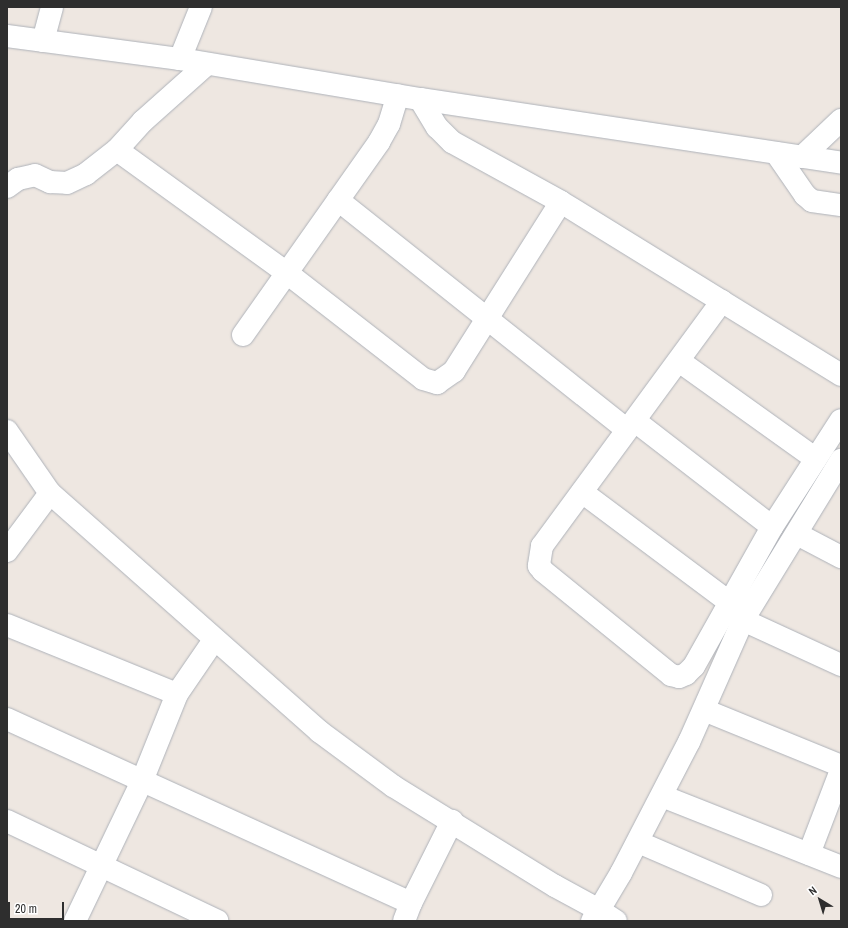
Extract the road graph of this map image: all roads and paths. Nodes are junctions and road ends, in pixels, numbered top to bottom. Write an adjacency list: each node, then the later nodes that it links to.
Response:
1 (52, 7): 4 (street)
2 (201, 7): 5 (street)
3 (7, 36): 4 (street)
4 (43, 41): 5 (street)
5 (180, 59): 6 (street)
6 (208, 64): 7 (street); 10 (street)
7 (398, 95): 8 (street); 15 (street)
8 (420, 99): 11 (street); 16 (street)
9 (841, 120): 12 (street)
10 (118, 150): 14 (street); 18 (street)
11 (776, 153): 12 (street); 17 (street)
12 (802, 157): 13 (street)
13 (841, 162)
14 (7, 188)
15 (338, 200): 18 (street); 20 (street)
16 (561, 202): 19 (street); 20 (street)
17 (841, 205)
18 (286, 273): 20 (street); 21 (street)
19 (722, 301): 22 (street); 23 (street)
20 (487, 318): 25 (street)
21 (243, 334)
22 (679, 361): 25 (street); 27 (street)
23 (841, 375)
24 (841, 420): 27 (street)
25 (631, 425): 29 (street); 31 (street)
26 (7, 431): 30 (street)
27 (816, 459): 31 (street)
28 (841, 460): 32 (street)
29 (582, 492): 35 (street); 35 (street)
30 (50, 493): 33 (street); 38 (street)
31 (772, 527): 35 (street)
32 (797, 534): 34 (street); 36 (street)
33 (7, 551)
34 (841, 557)
35 (729, 602)
36 (743, 620): 39 (street); 41 (street)
37 (7, 626): 40 (street)
38 (214, 640): 40 (street); 48 (street)
39 (841, 665)
40 (177, 694): 45 (street)
41 (704, 710): 43 (street); 46 (street)
42 (7, 719): 45 (street)
43 (841, 766)
44 (841, 770): 50 (street)
45 (142, 781): 51 (street); 54 (street)
46 (662, 796): 49 (street); 50 (street)
47 (7, 821): 51 (street)
48 (452, 821): 54 (street); 55 (street)
49 (638, 842): 53 (street); 55 (street)
50 (809, 854): 52 (street)
51 (101, 867): 56 (street); 57 (street)
52 (841, 867)
53 (761, 895)
54 (408, 912)
55 (602, 917)
56 (75, 921)
57 (218, 921)

